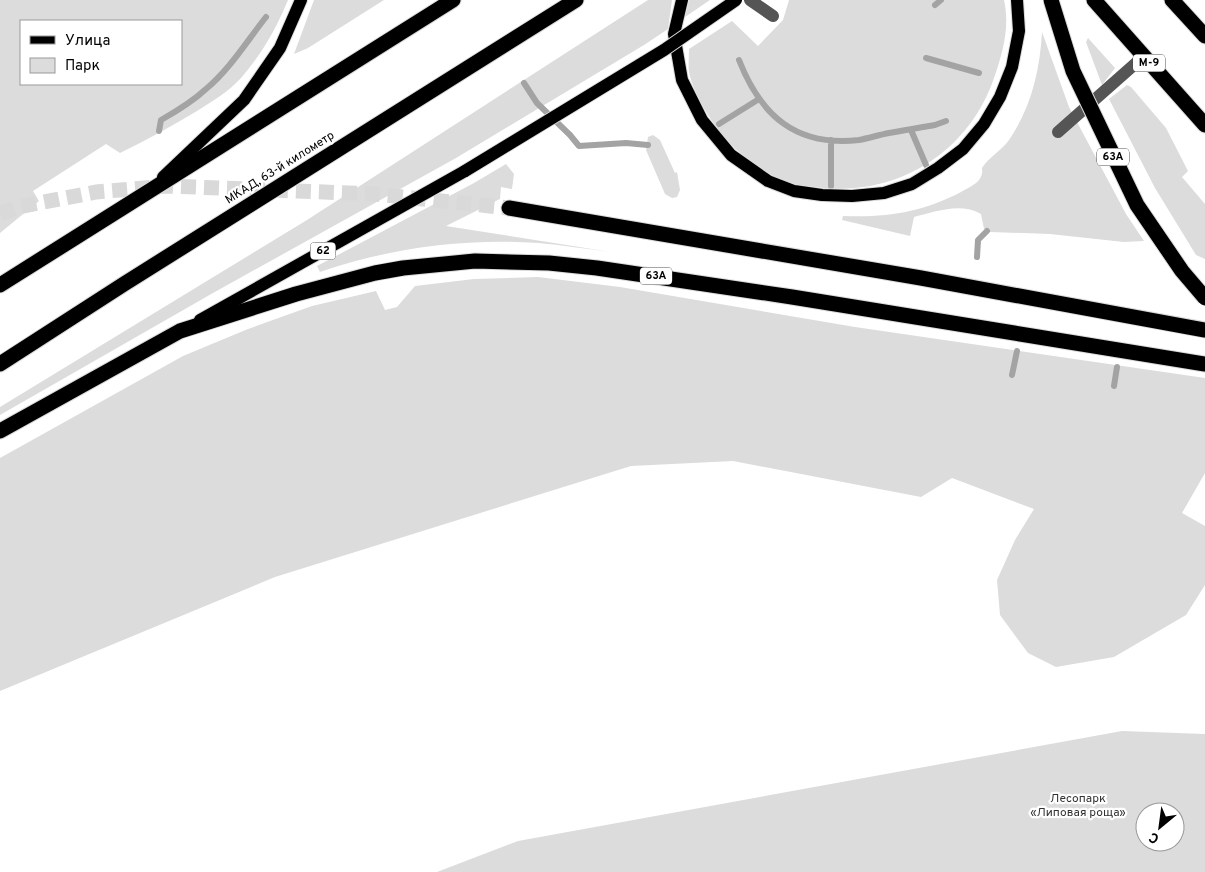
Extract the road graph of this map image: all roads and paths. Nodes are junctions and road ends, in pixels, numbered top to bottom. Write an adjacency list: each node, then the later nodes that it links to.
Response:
1 (301, 0): 16 (main road)
2 (453, 0): 16 (highway)
3 (576, 0): 22 (highway, МКАД, 63-й километр)
4 (682, 0): 7 (main road)
5 (736, 0): 21 (main road, 62, bridge)
6 (750, 0): 11 (lane)
7 (1017, 0)
8 (1051, 0): 19 (highway, 63A, bridge)
9 (1094, 0): 13 (highway, М-9)
10 (1172, 0): 12 (highway)
11 (773, 16)
12 (1205, 36)
13 (1144, 56): 14 (highway, М-9); 15 (lane)
14 (1205, 126)
15 (1058, 132)
16 (151, 189): 18 (highway)
17 (509, 208): 20 (highway)
18 (0, 285)
19 (1205, 298)
20 (1205, 330)
21 (180, 331): 23 (highway, 63A); 24 (highway)
22 (0, 364)
23 (1205, 364)
24 (0, 431)

